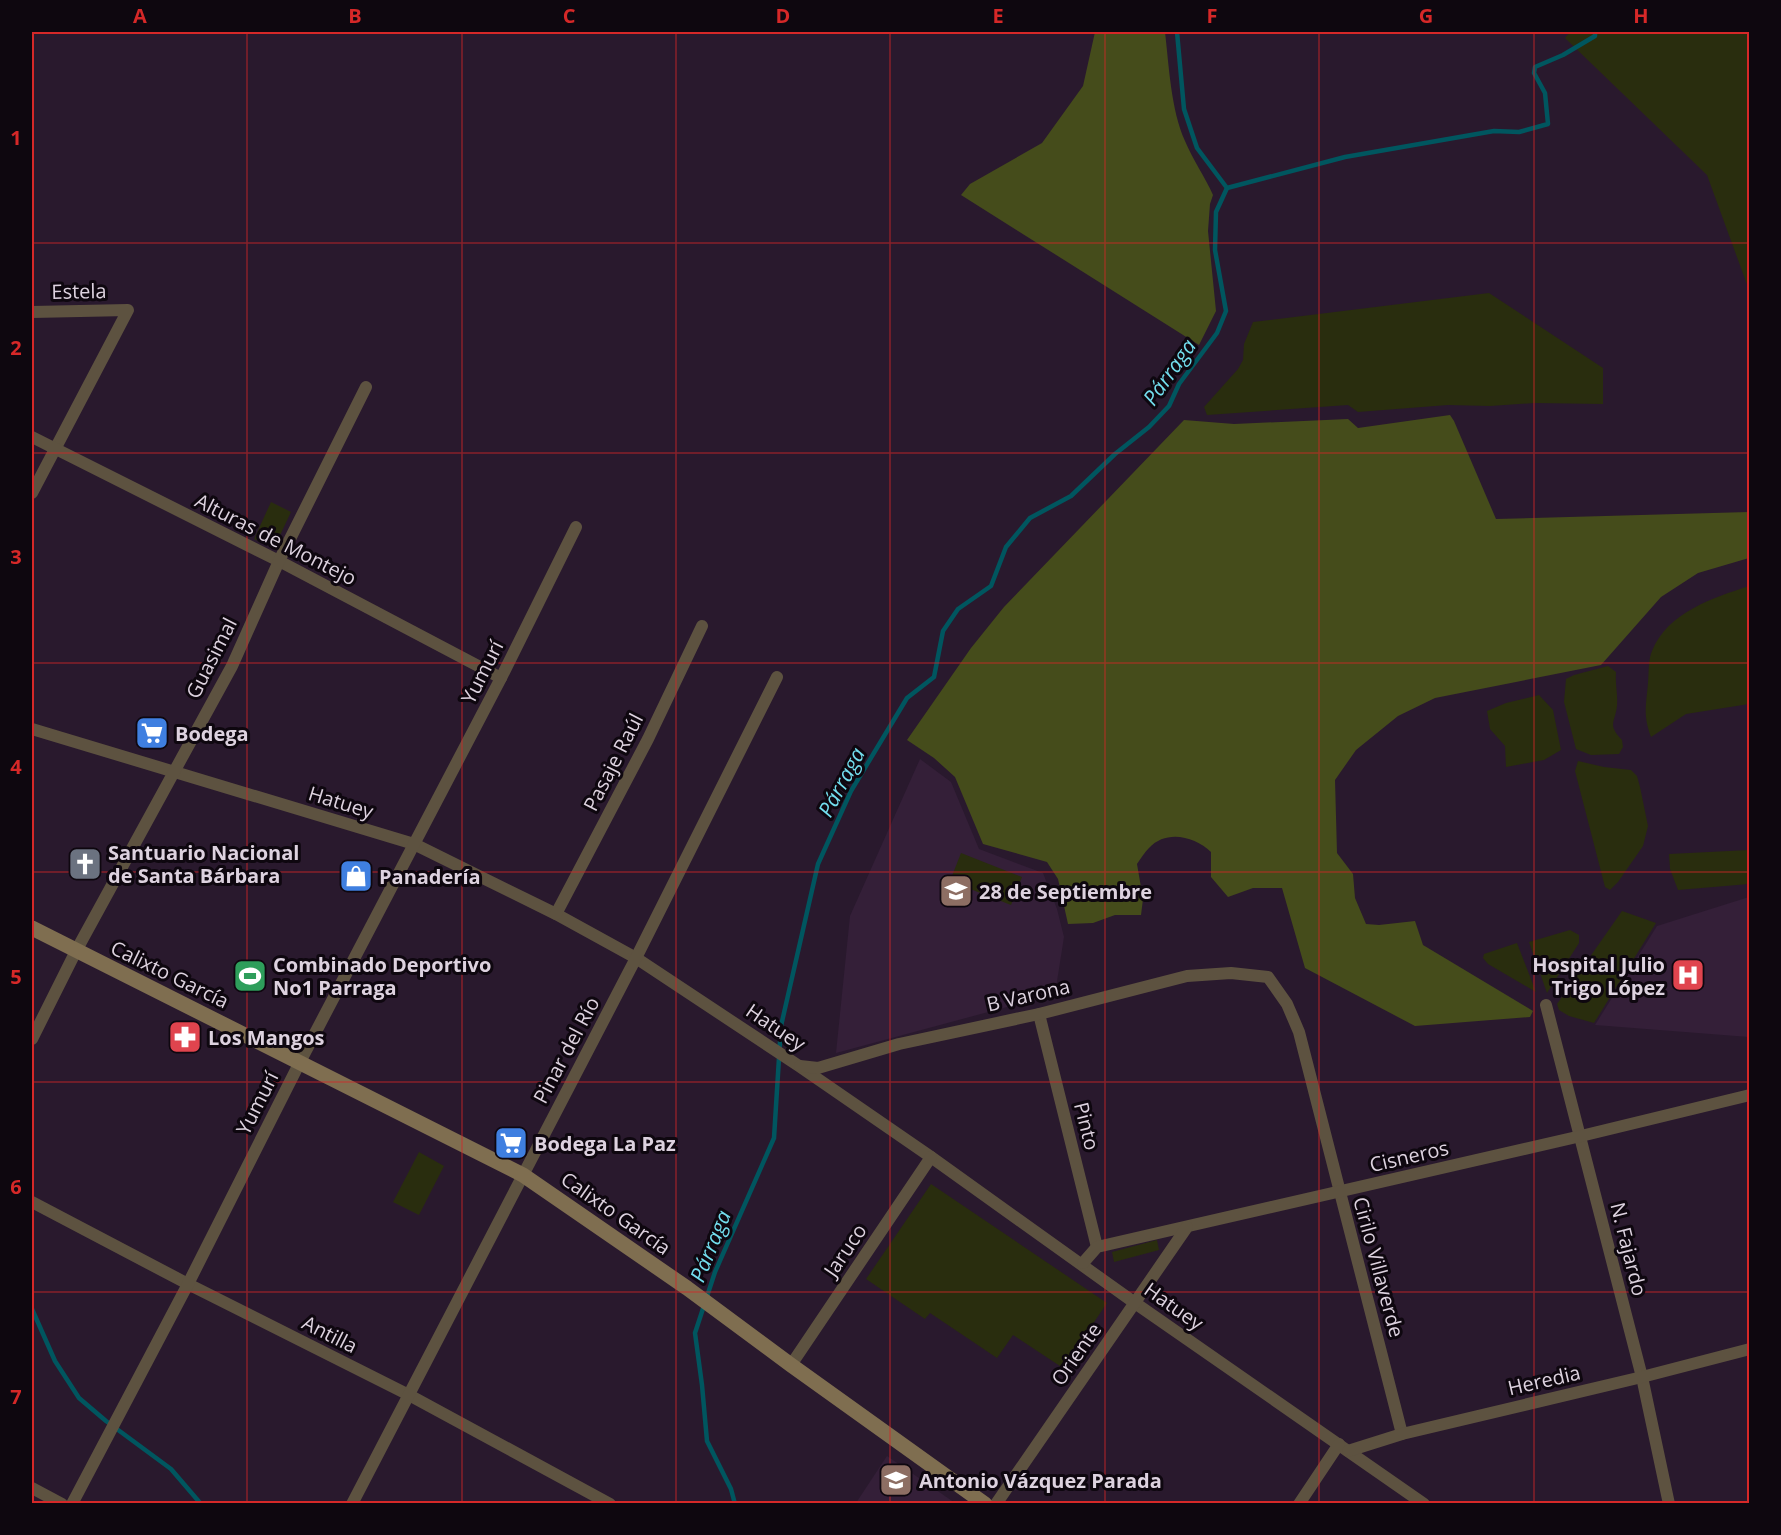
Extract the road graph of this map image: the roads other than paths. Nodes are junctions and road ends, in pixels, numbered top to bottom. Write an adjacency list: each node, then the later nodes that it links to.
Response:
1 (32, 312): 4 (street, Estela)
2 (366, 387): 7 (street, Guasimal)
3 (32, 437): 4 (street, Alturas de Montejo)
4 (55, 448): 5 (street); 7 (street, Alturas de Montejo)
5 (32, 493)
6 (576, 527): 10 (street, Yumurí)
7 (279, 561): 10 (street, Alturas de Montejo); 12 (street, Guasimal)
8 (702, 626): 14 (street, Pasaje Raúl)
9 (777, 677): 17 (street, Pinar del Río)
10 (501, 678): 13 (street, Yumurí)
11 (32, 729): 12 (street, Hatuey)
12 (173, 771): 13 (street, Hatuey); 16 (street, Guasimal)
13 (414, 844): 14 (street, Hatuey); 22 (street, Yumurí)
14 (556, 914): 17 (street, Hatuey)
15 (32, 928): 16 (main road, Calixto García)
16 (76, 951): 21 (street, Guasimal); 22 (main road, Calixto García)
17 (636, 958): 23 (street, Hatuey); 27 (street, Pinar del Río)
18 (1268, 977): 20 (street, B Varona); 28 (street, Cirilo Villaverde)
19 (1546, 1005): 25 (street, N. Fajardo)
20 (1039, 1014): 23 (street, B Varona); 31 (street, Pinto)
21 (32, 1039)
22 (300, 1062): 27 (main road, Calixto García); 33 (street, Yumurí)
23 (799, 1066): 26 (street, Hatuey)
24 (1749, 1095): 25 (street, Cisneros)
25 (1581, 1136): 28 (street, Cisneros); 37 (street, N. Fajardo)
26 (931, 1157): 32 (street, Hatuey); 36 (street, Jaruco)
27 (523, 1175): 36 (main road, Calixto García); 38 (street, Pinar del Río)
28 (1339, 1192): 30 (street, Cisneros); 39 (street, Cirilo Villaverde)
29 (32, 1202): 33 (street, Antilla)
30 (1187, 1227): 31 (street, Cisneros); 34 (street, Oriente)
31 (1097, 1247): 32 (street)
32 (1083, 1263): 34 (street, Hatuey)
33 (188, 1284): 38 (street, Antilla); 43 (street, Yumurí)
34 (1135, 1302): 40 (street, Hatuey); 47 (street, Oriente)
35 (1749, 1349): 37 (street, Heredia)
36 (791, 1365): 46 (main road, Calixto García)
37 (1642, 1377): 39 (street, Heredia); 50 (street, N. Fajardo)
38 (409, 1395): 44 (street, Pinar del Río); 45 (street, Antilla)
39 (1402, 1434): 40 (street, Heredia)
40 (1343, 1448): 48 (street); 49 (street, Hatuey)
41 (32, 1488): 42 (street)
42 (62, 1503)
43 (72, 1503)
44 (352, 1503)
45 (610, 1503)
46 (985, 1503)
47 (996, 1503)
48 (1299, 1503)
49 (1424, 1503)
50 (1669, 1503)

